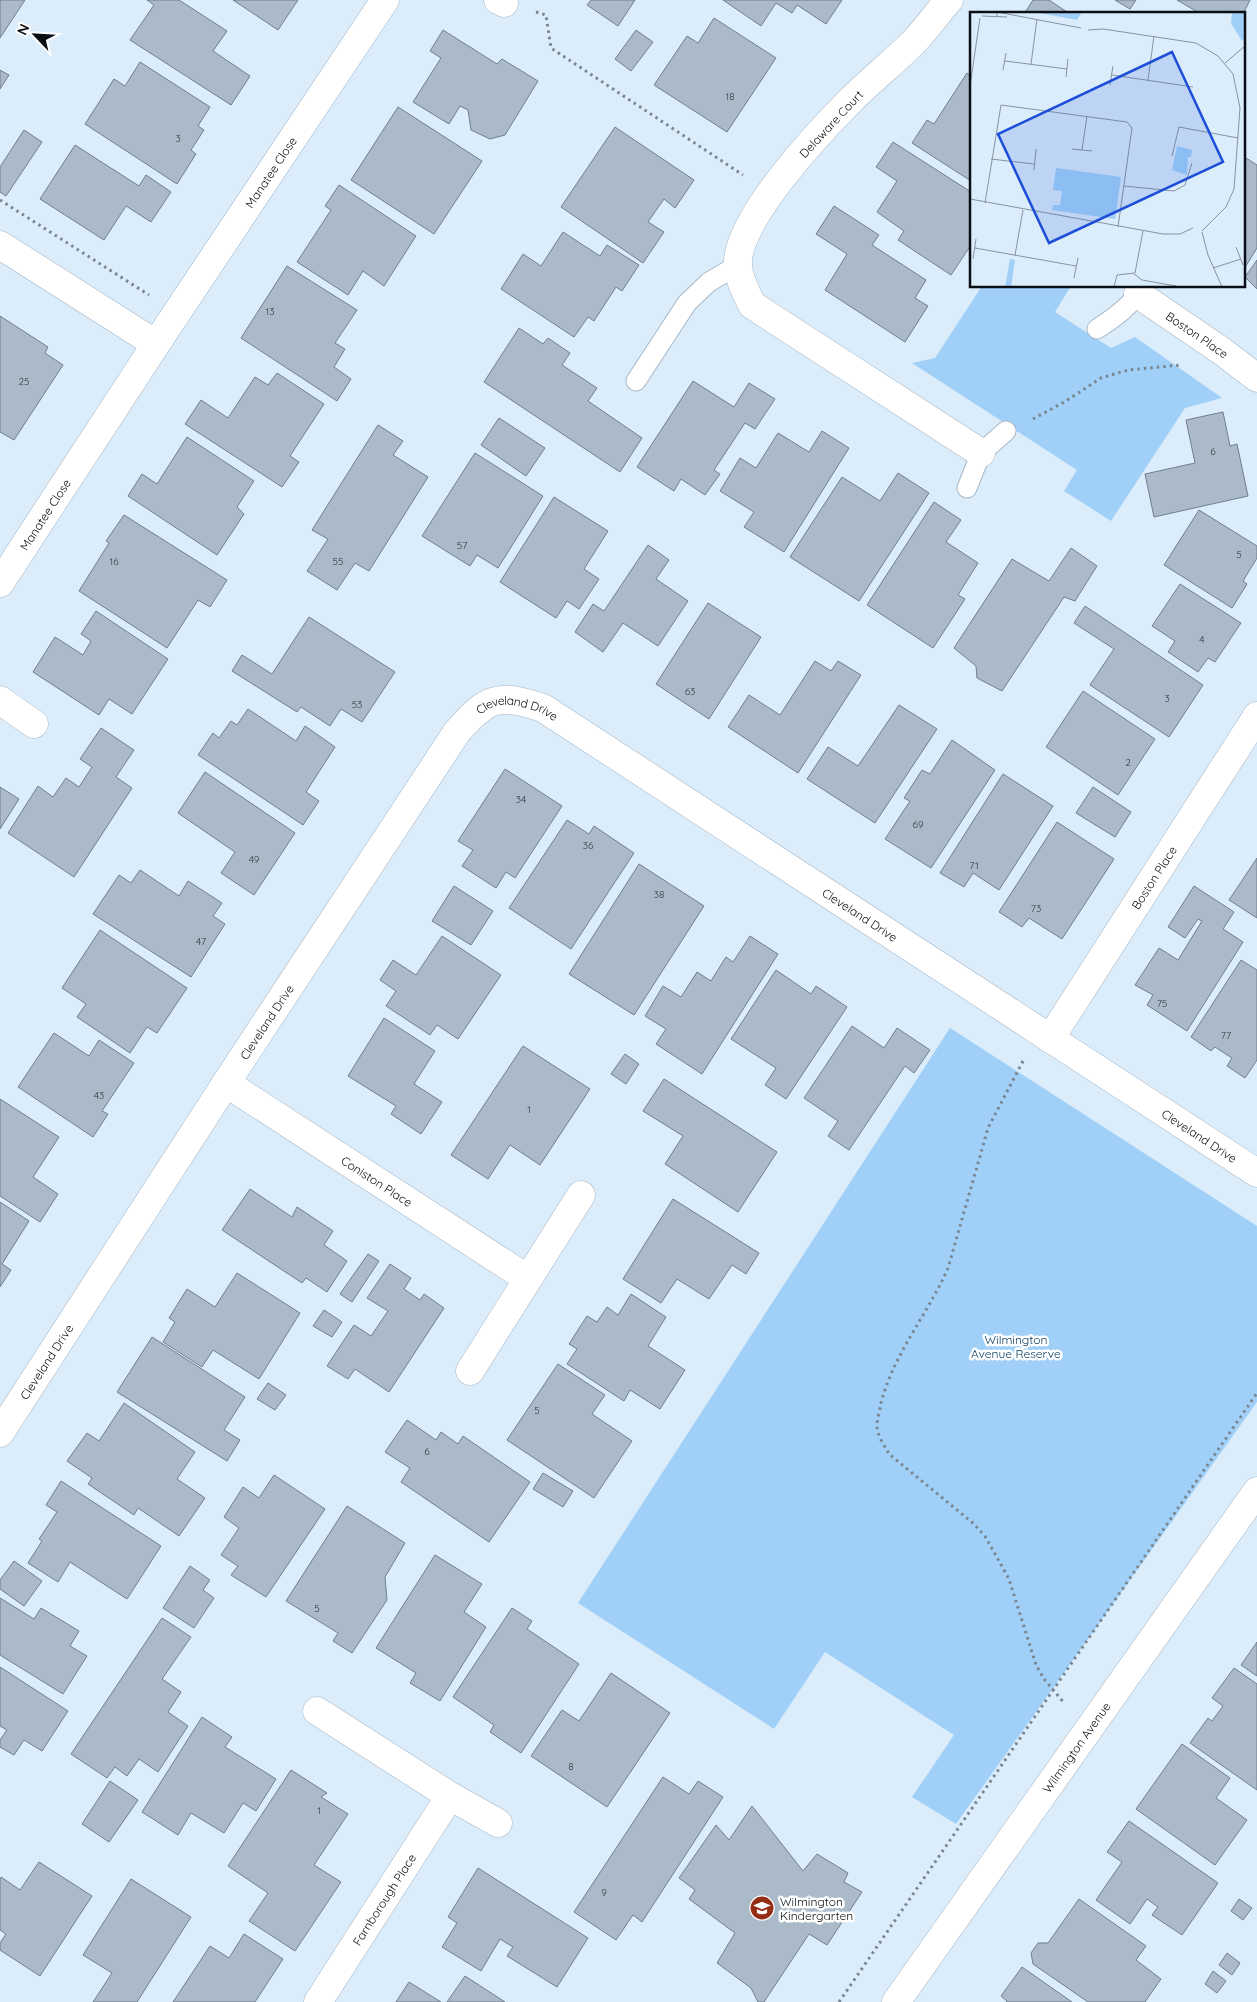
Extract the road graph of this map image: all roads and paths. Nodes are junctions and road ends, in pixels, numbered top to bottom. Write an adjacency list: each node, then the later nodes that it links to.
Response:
1 (385, 0): 9 (street, Manatee Close)
2 (949, 0): 4 (street, Delaware Court)
3 (502, 2): 4 (path)
4 (771, 193): 7 (street, Delaware Court)
5 (0, 200): 9 (path)
6 (0, 245): 11 (street)
7 (738, 265): 14 (lane); 16 (street, Delaware Court)
8 (1140, 290): 10 (lane, Boston Place); 12 (street, Boston Place)
9 (177, 312): 11 (street, Manatee Close)
10 (1097, 329)
11 (156, 344): 18 (street, Manatee Close)
12 (1223, 352): 13 (street, Boston Place); 15 (path)
13 (1257, 378)
14 (636, 381)
15 (1006, 431): 16 (lane)
16 (981, 453): 17 (lane)
17 (967, 488)
18 (0, 583)
19 (0, 700): 21 (street)
20 (1257, 716): 22 (street, Boston Place)
21 (34, 724)
22 (1045, 1036): 23 (street, Cleveland Drive); 24 (street, Cleveland Drive); 31 (path)
23 (226, 1082): 26 (street, Coniston Place); 29 (street, Cleveland Drive)
24 (1257, 1173)
25 (581, 1195): 26 (street)
26 (528, 1279): 27 (street)
27 (470, 1371)
28 (1257, 1393): 31 (path)
29 (0, 1433)
30 (1257, 1491): 33 (street, Wilmington Avenue)
31 (1053, 1690): 33 (path); 37 (path)
32 (317, 1711): 34 (street)
33 (1088, 1729): 38 (street, Wilmington Avenue)
34 (450, 1796): 35 (street); 36 (street, Farnborough Place)
35 (498, 1823)
36 (318, 2002)
37 (838, 2002)
38 (896, 2002)

